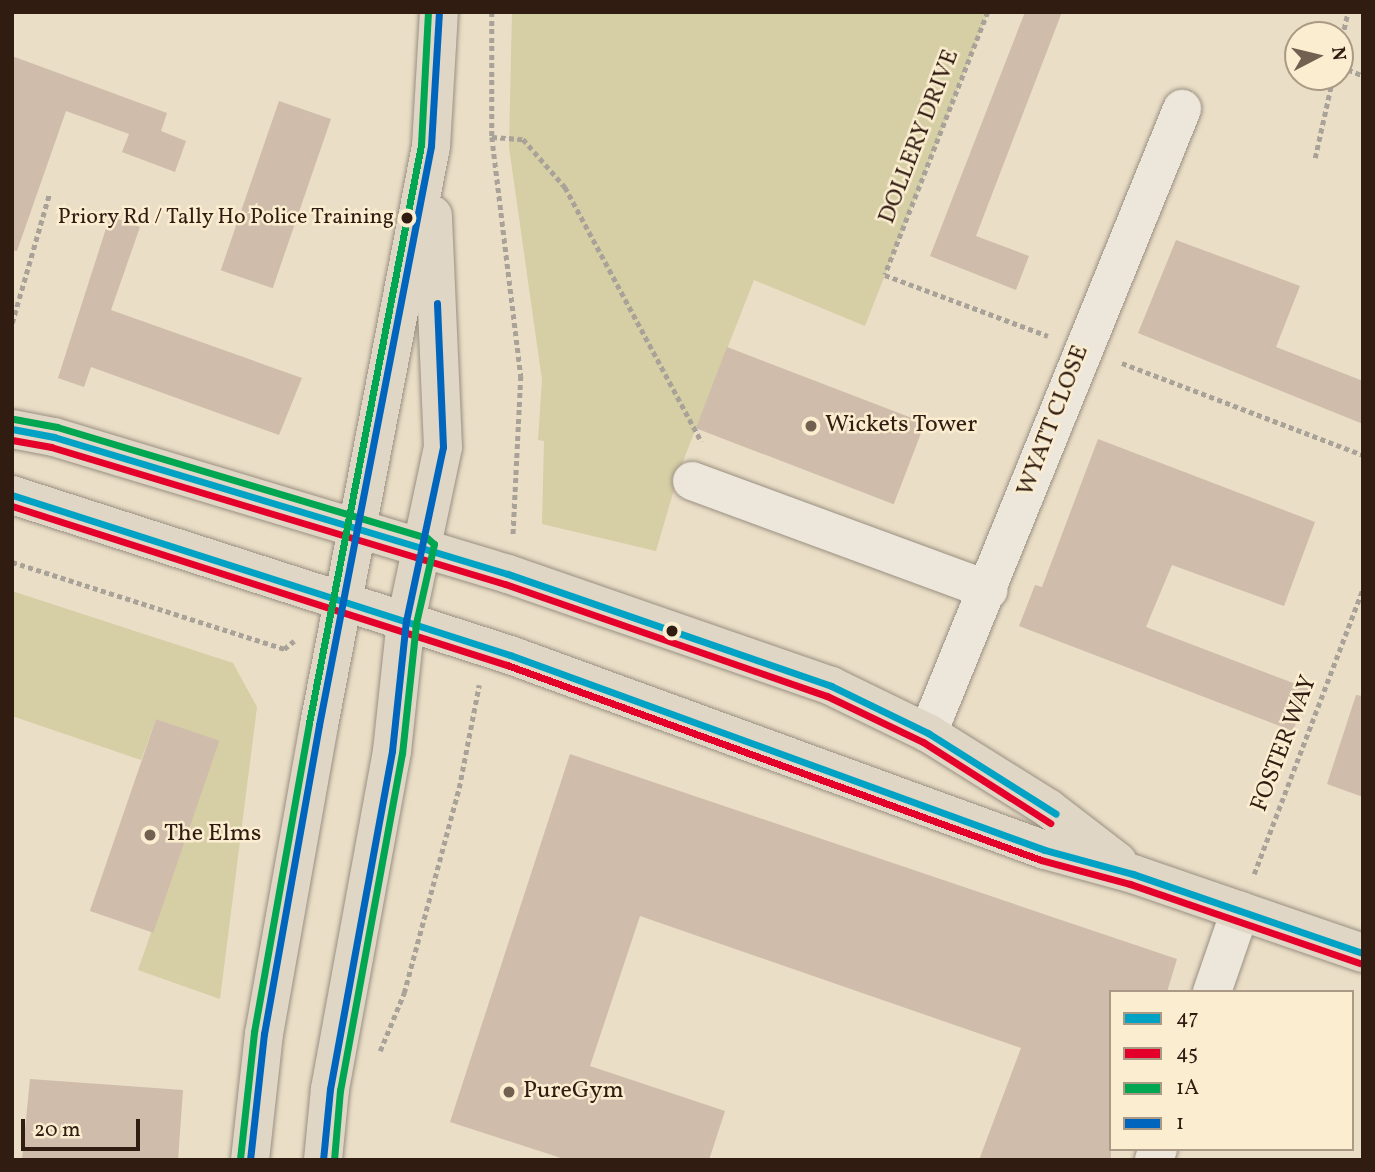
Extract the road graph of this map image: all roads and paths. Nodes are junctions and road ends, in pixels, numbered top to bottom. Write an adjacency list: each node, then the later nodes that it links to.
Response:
1 (439, 12): 7 (main road)
2 (492, 12): 6 (path)
3 (988, 12): 10 (path, DOLLERY DRIVE)
4 (1330, 91): 8 (path)
5 (1182, 109): 20 (street, WYATT CLOSE)
6 (492, 137): 13 (path); 16 (path)
7 (430, 146): 15 (main road); 17 (main road)
8 (1315, 158)
9 (49, 195): 11 (path)
10 (885, 275)
11 (12, 323)
12 (12, 429): 15 (main road)
13 (692, 481): 20 (street)
14 (12, 495): 21 (main road)
15 (355, 529): 17 (main road); 21 (main road)
16 (512, 546)
17 (424, 548): 22 (main road); 25 (main road)
18 (12, 562): 23 (path)
19 (1363, 589): 27 (path, FOSTER WAY)
20 (989, 590): 25 (street, WYATT CLOSE)
21 (342, 603): 22 (main road); 31 (main road)
22 (406, 621): 26 (main road); 32 (main road)
23 (284, 649)
24 (476, 696): 30 (path)
25 (928, 733): 26 (main road)
26 (1133, 874): 27 (main road)
27 (1240, 911): 28 (main road); 29 (street)
28 (1363, 953)
29 (1213, 990)
30 (375, 1064)
31 (250, 1160)
32 (323, 1160)

